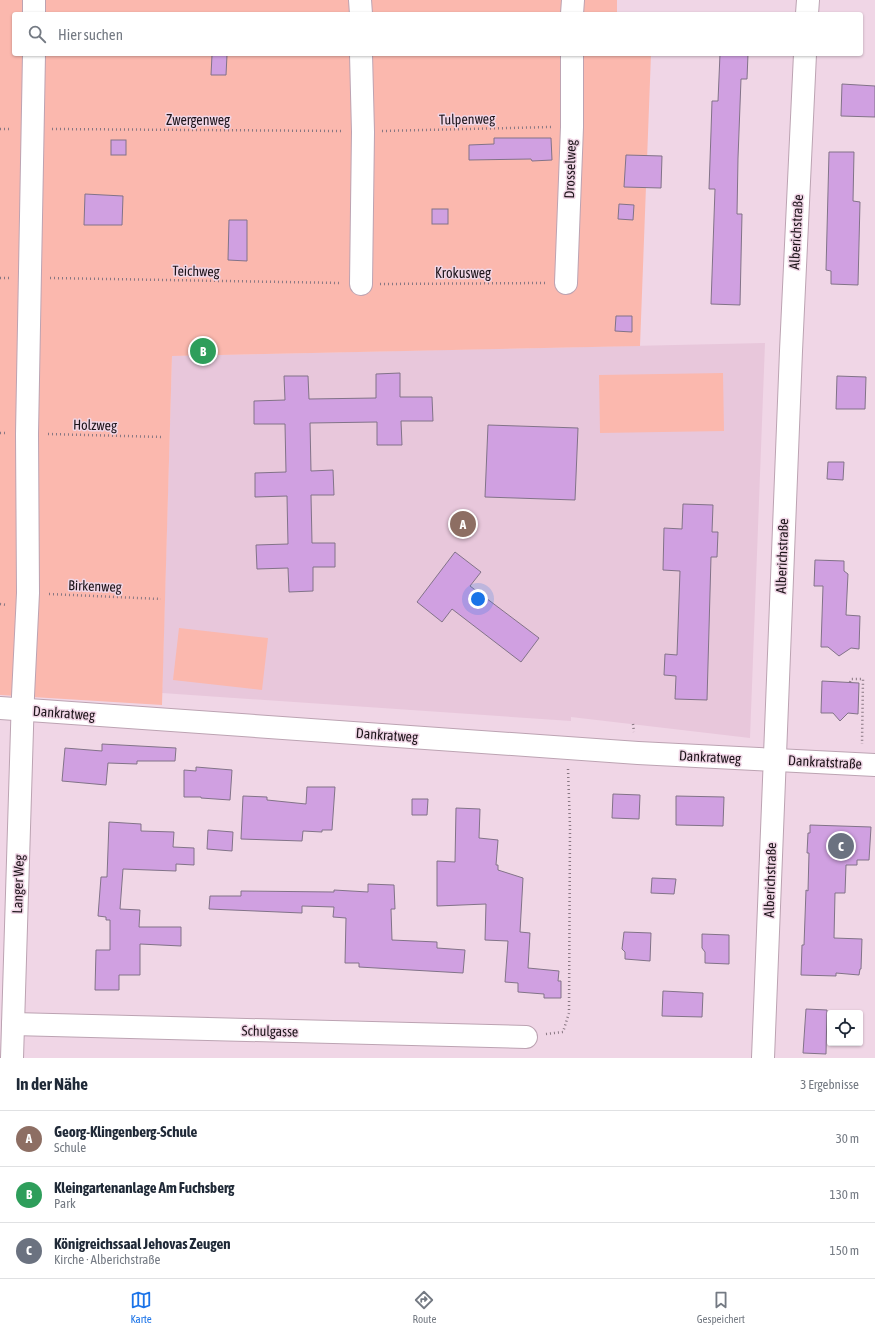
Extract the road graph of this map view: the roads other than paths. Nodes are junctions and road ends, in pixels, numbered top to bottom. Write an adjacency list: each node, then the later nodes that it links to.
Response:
1 (34, 0): 5 (street)
2 (360, 0): 6 (street)
3 (572, 0): 7 (street)
4 (808, 0): 8 (street)
5 (34, 12)
6 (361, 12)
7 (572, 12)
8 (807, 12)
9 (34, 56): 16 (street, Langer Weg)
10 (361, 56): 14 (street)
11 (572, 56): 13 (street, Drosselweg)
12 (805, 56): 17 (street, Alberichstraße)
13 (566, 283)
14 (361, 284)
15 (0, 708): 16 (street, Dankratweg)
16 (23, 710): 17 (street, Dankratweg); 19 (street, Langer Weg)
17 (774, 759): 18 (street, Dankratstraße); 22 (street, Alberichstraße)
18 (875, 764)
19 (13, 1024): 20 (street, Schulgasse); 21 (street, Langer Weg)
20 (526, 1037)
21 (12, 1058)
22 (763, 1058)

